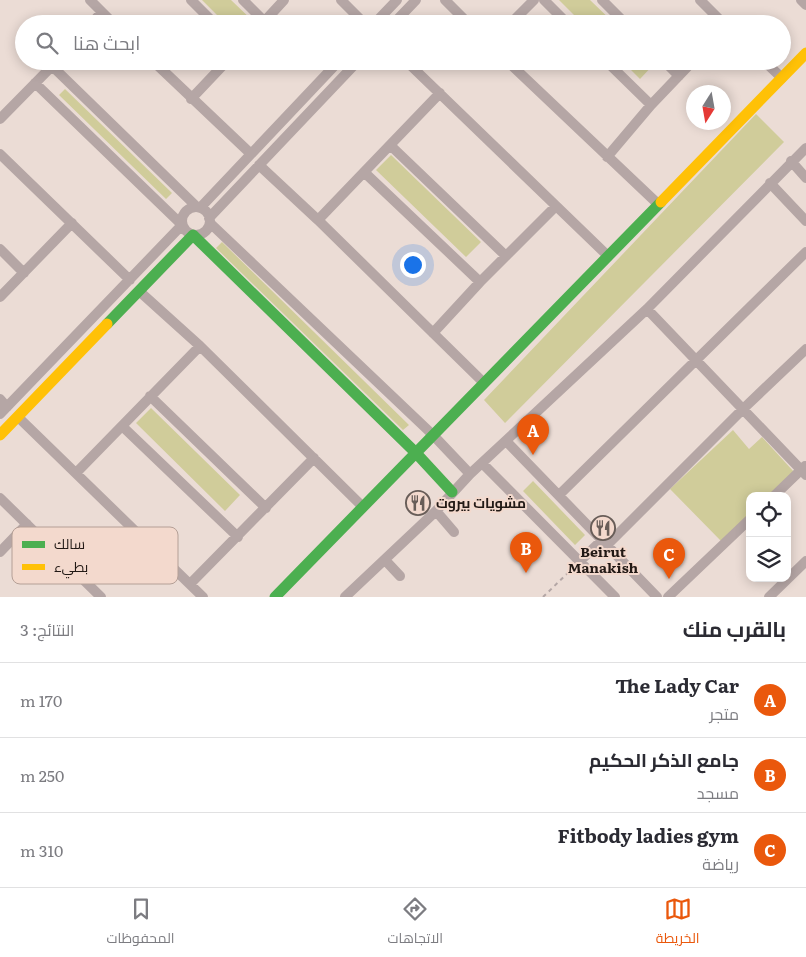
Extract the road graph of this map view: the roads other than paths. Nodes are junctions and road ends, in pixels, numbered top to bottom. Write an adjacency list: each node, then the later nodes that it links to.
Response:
1 (90, 0): 15 (street)
2 (191, 0): 18 (street)
3 (243, 0): 19 (street)
4 (284, 0): 20 (street)
5 (341, 0): 21 (street)
6 (397, 0): 22 (street)
7 (416, 0): 23 (street)
8 (445, 0): 24 (street)
9 (534, 0): 25 (street)
10 (544, 0): 26 (street)
11 (602, 0): 27 (street)
12 (700, 0): 28 (street)
13 (801, 0): 14 (street)
14 (806, 5)
15 (102, 12): 16 (street); 17 (street)
16 (99, 15)
17 (105, 15)
18 (206, 15)
19 (257, 15)
20 (270, 15)
21 (356, 15)
22 (383, 15)
23 (402, 15)
24 (460, 15)
25 (519, 15)
26 (559, 15)
27 (617, 15)
28 (715, 15)
29 (806, 53): 30 (street)
30 (791, 69)
31 (48, 70): 46 (street)
32 (60, 70): 63 (street)
33 (162, 70): 48 (street)
34 (218, 70): 48 (street)
35 (330, 70): 54 (street)
36 (349, 70): 57 (street)
37 (415, 70): 47 (street)
38 (516, 70): 55 (street)
39 (615, 70): 49 (street)
40 (673, 70): 44 (street)
41 (685, 70): 44 (street)
42 (774, 70): 45 (street)
43 (790, 70): 45 (street)
44 (679, 76): 49 (street)
45 (782, 78): 61 (street)
46 (35, 83): 50 (street); 68 (street)
47 (440, 94): 51 (street); 62 (street)
48 (191, 99): 54 (street)
49 (651, 105): 55 (street)
50 (0, 119)
51 (390, 145): 58 (street); 72 (street)
52 (806, 148): 56 (street)
53 (0, 154): 67 (street)
54 (250, 154): 63 (street)
55 (607, 157): 61 (street)
56 (791, 162): 59 (street); 60 (street)
57 (258, 166): 64 (street); 65 (street)
58 (364, 172): 65 (street); 76 (street)
59 (806, 178)
60 (770, 184): 66 (street); 79 (street)
61 (658, 204): 73 (street)
62 (556, 206): 72 (street); 73 (street)
63 (198, 208): 64 (street); 68 (street)
64 (210, 220): 69 (street); 91 (street)
65 (318, 220): 80 (street)
66 (806, 221)
67 (72, 223): 74 (street); 75 (street)
68 (182, 225): 69 (street); 75 (street)
69 (193, 235): 77 (street); 93 (street)
70 (0, 249): 74 (street)
71 (806, 252): 83 (street)
72 (506, 256): 76 (street)
73 (608, 256): 84 (street)
74 (24, 273): 78 (street)
75 (130, 280): 86 (street)
76 (480, 282): 80 (street)
77 (139, 291): 81 (street); 88 (street)
78 (0, 297)
79 (647, 309): 83 (street); 92 (street)
80 (433, 332): 84 (street)
81 (200, 346): 85 (street); 94 (street)
82 (806, 349): 87 (street)
83 (696, 360): 87 (street); 101 (street)
84 (484, 383): 91 (street)
85 (150, 396): 89 (street); 104 (street)
86 (2, 407)
87 (743, 409): 96 (street); 114 (street)
88 (18, 416): 90 (street); 97 (street)
89 (122, 426): 97 (street); 112 (street)
90 (0, 435)
91 (433, 435): 93 (street); 98 (street)
92 (506, 441): 95 (street); 101 (street)
93 (416, 453): 99 (street); 103 (street)
94 (314, 458): 103 (street); 104 (street)
95 (482, 463): 98 (street); 117 (street)
96 (804, 470): 100 (street)
97 (77, 472): 110 (street)
98 (470, 474): 99 (street)
99 (452, 492): 105 (street)
100 (779, 492)
101 (559, 495): 114 (street)
102 (0, 498): 107 (street)
103 (363, 507): 125 (street)
104 (266, 508): 112 (street)
105 (436, 511): 111 (street); 116 (street)
106 (746, 523): 129 (street)
107 (27, 524): 108 (street); 109 (street)
108 (24, 527)
109 (30, 527)
110 (132, 527)
111 (454, 532)
112 (238, 537): 122 (street)
113 (12, 540): 115 (street)
114 (604, 542): 117 (street); 128 (street)
115 (0, 552)
116 (385, 560): 120 (street); 126 (street)
117 (580, 561): 127 (street)
118 (806, 561): 130 (street)
119 (178, 572): 122 (street)
120 (400, 576)
121 (88, 584): 123 (street)
122 (190, 584): 124 (street)
123 (101, 597)
124 (203, 597)
125 (275, 597)
126 (345, 597)
127 (615, 597)
128 (657, 597)
129 (668, 597)
130 (769, 597)

